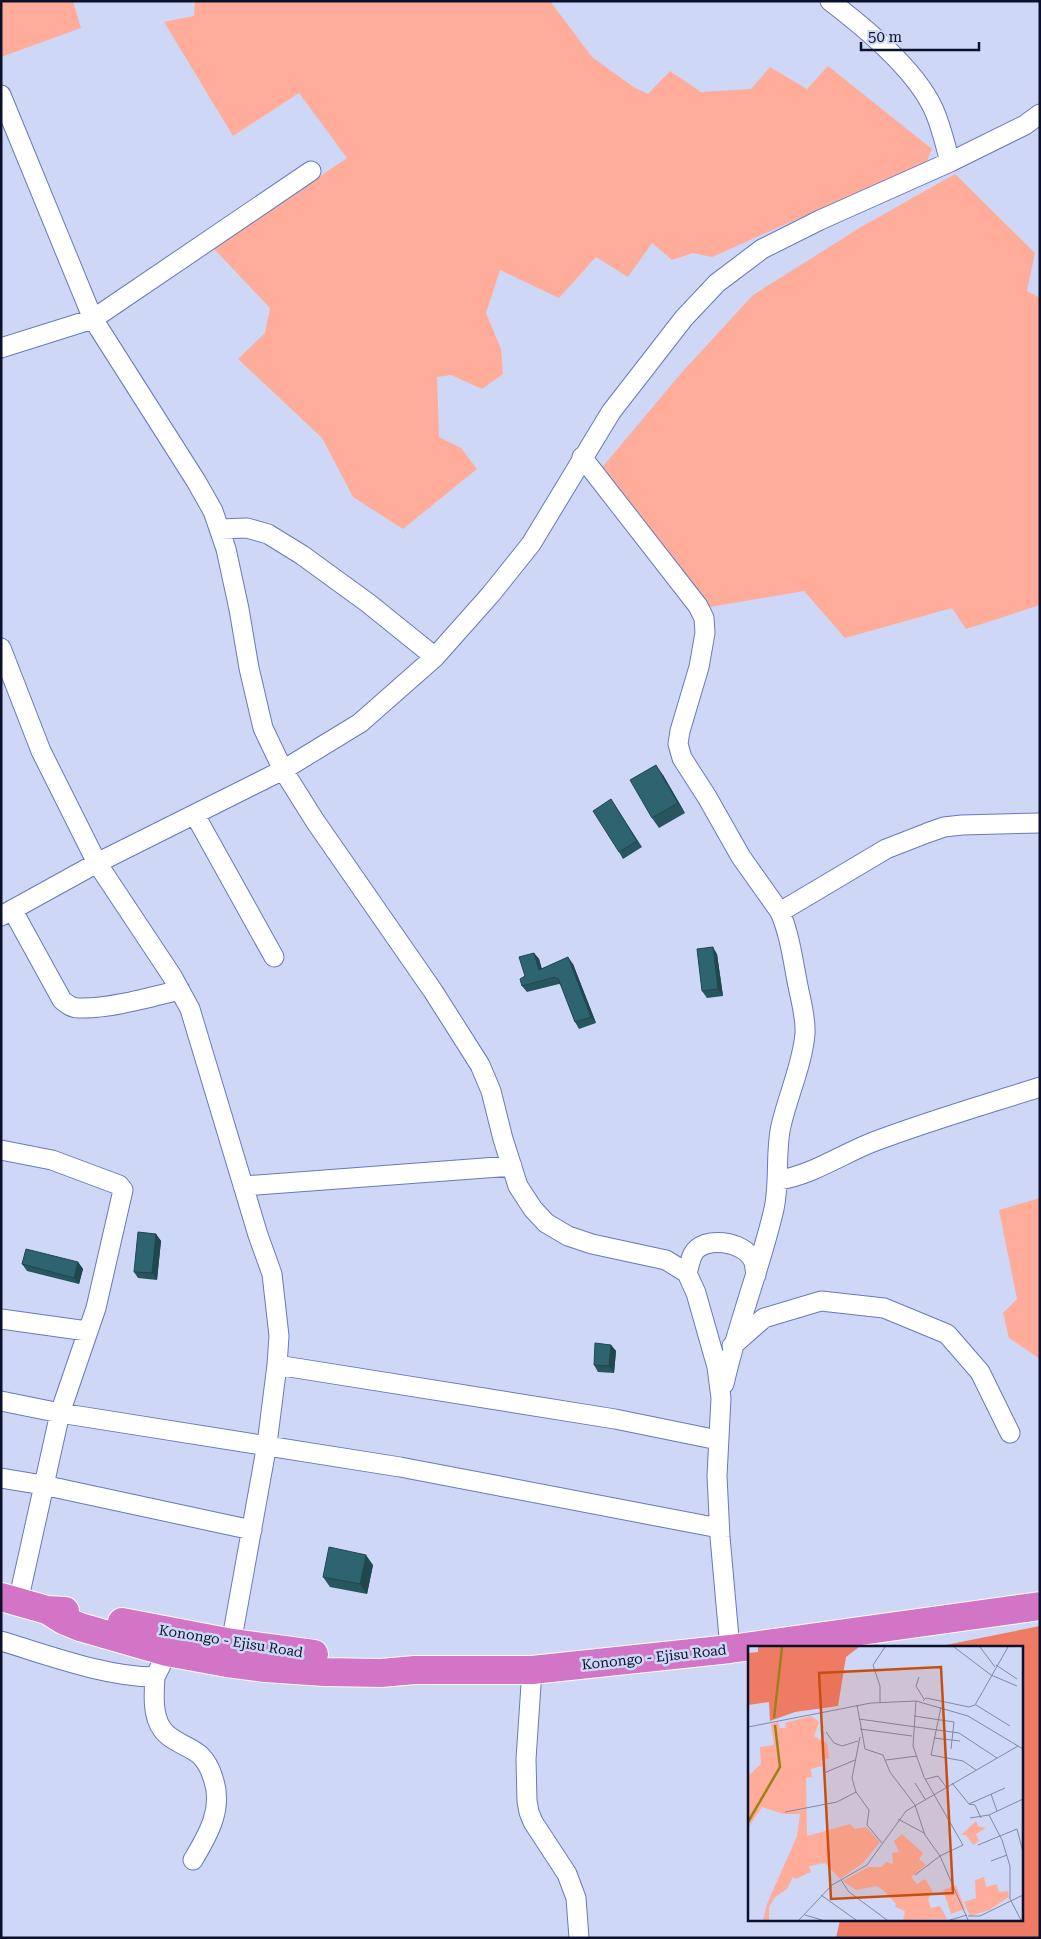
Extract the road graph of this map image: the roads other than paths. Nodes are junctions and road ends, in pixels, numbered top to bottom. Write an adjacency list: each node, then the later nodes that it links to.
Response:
1 (830, 1): 4 (street)
2 (1, 95): 6 (street)
3 (1040, 114): 4 (street)
4 (950, 162): 8 (street)
5 (311, 171): 6 (street)
6 (93, 319): 7 (street); 9 (street)
7 (1, 348)
8 (582, 458): 11 (street); 16 (street)
9 (220, 529): 11 (street); 12 (street)
10 (1, 648): 15 (street)
11 (435, 657): 12 (street)
12 (283, 770): 13 (street); 22 (street)
13 (195, 815): 15 (street); 18 (street)
14 (1040, 823): 16 (street)
15 (97, 863): 17 (street); 19 (street)
16 (780, 912): 23 (street)
17 (7, 913): 19 (street)
18 (274, 957)
19 (180, 990): 24 (street)
20 (1040, 1087): 23 (street)
21 (1, 1150): 28 (street)
22 (512, 1166): 24 (street); 25 (street)
23 (778, 1180): 26 (street)
24 (243, 1186): 30 (street)
25 (687, 1273): 26 (street); 31 (street)
26 (756, 1275): 29 (street)
27 (1, 1319): 28 (street)
28 (87, 1332): 33 (street)
29 (732, 1346): 31 (street); 34 (street)
30 (277, 1365): 35 (street); 36 (street)
31 (721, 1398): 35 (street)
32 (1, 1401): 33 (street)
33 (60, 1413): 36 (street); 38 (street)
34 (1010, 1432)
35 (718, 1440): 39 (street)
36 (267, 1444): 39 (street); 40 (street)
37 (1, 1478): 38 (street)
38 (43, 1485): 40 (street); 41 (street)
39 (719, 1528): 47 (street)
40 (252, 1530): 49 (street)
41 (10, 1599): 43 (highway, Konongo - Ejisu Road)
42 (1040, 1606): 45 (highway, Konongo - Ejisu Road)
43 (47, 1610): 48 (highway, Konongo - Ejisu Road); 49 (highway, Konongo - Ejisu Road)
44 (1, 1641): 51 (street)
45 (752, 1646)
46 (748, 1647): 47 (highway, Konongo - Ejisu Road)
47 (730, 1649): 50 (highway, Konongo - Ejisu Road)
48 (168, 1652): 49 (highway, Konongo - Ejisu Road); 51 (street)
49 (230, 1653): 50 (highway, Konongo - Ejisu Road)
50 (532, 1670): 53 (street)
51 (155, 1677): 52 (street)
52 (193, 1860)
53 (580, 1938)

